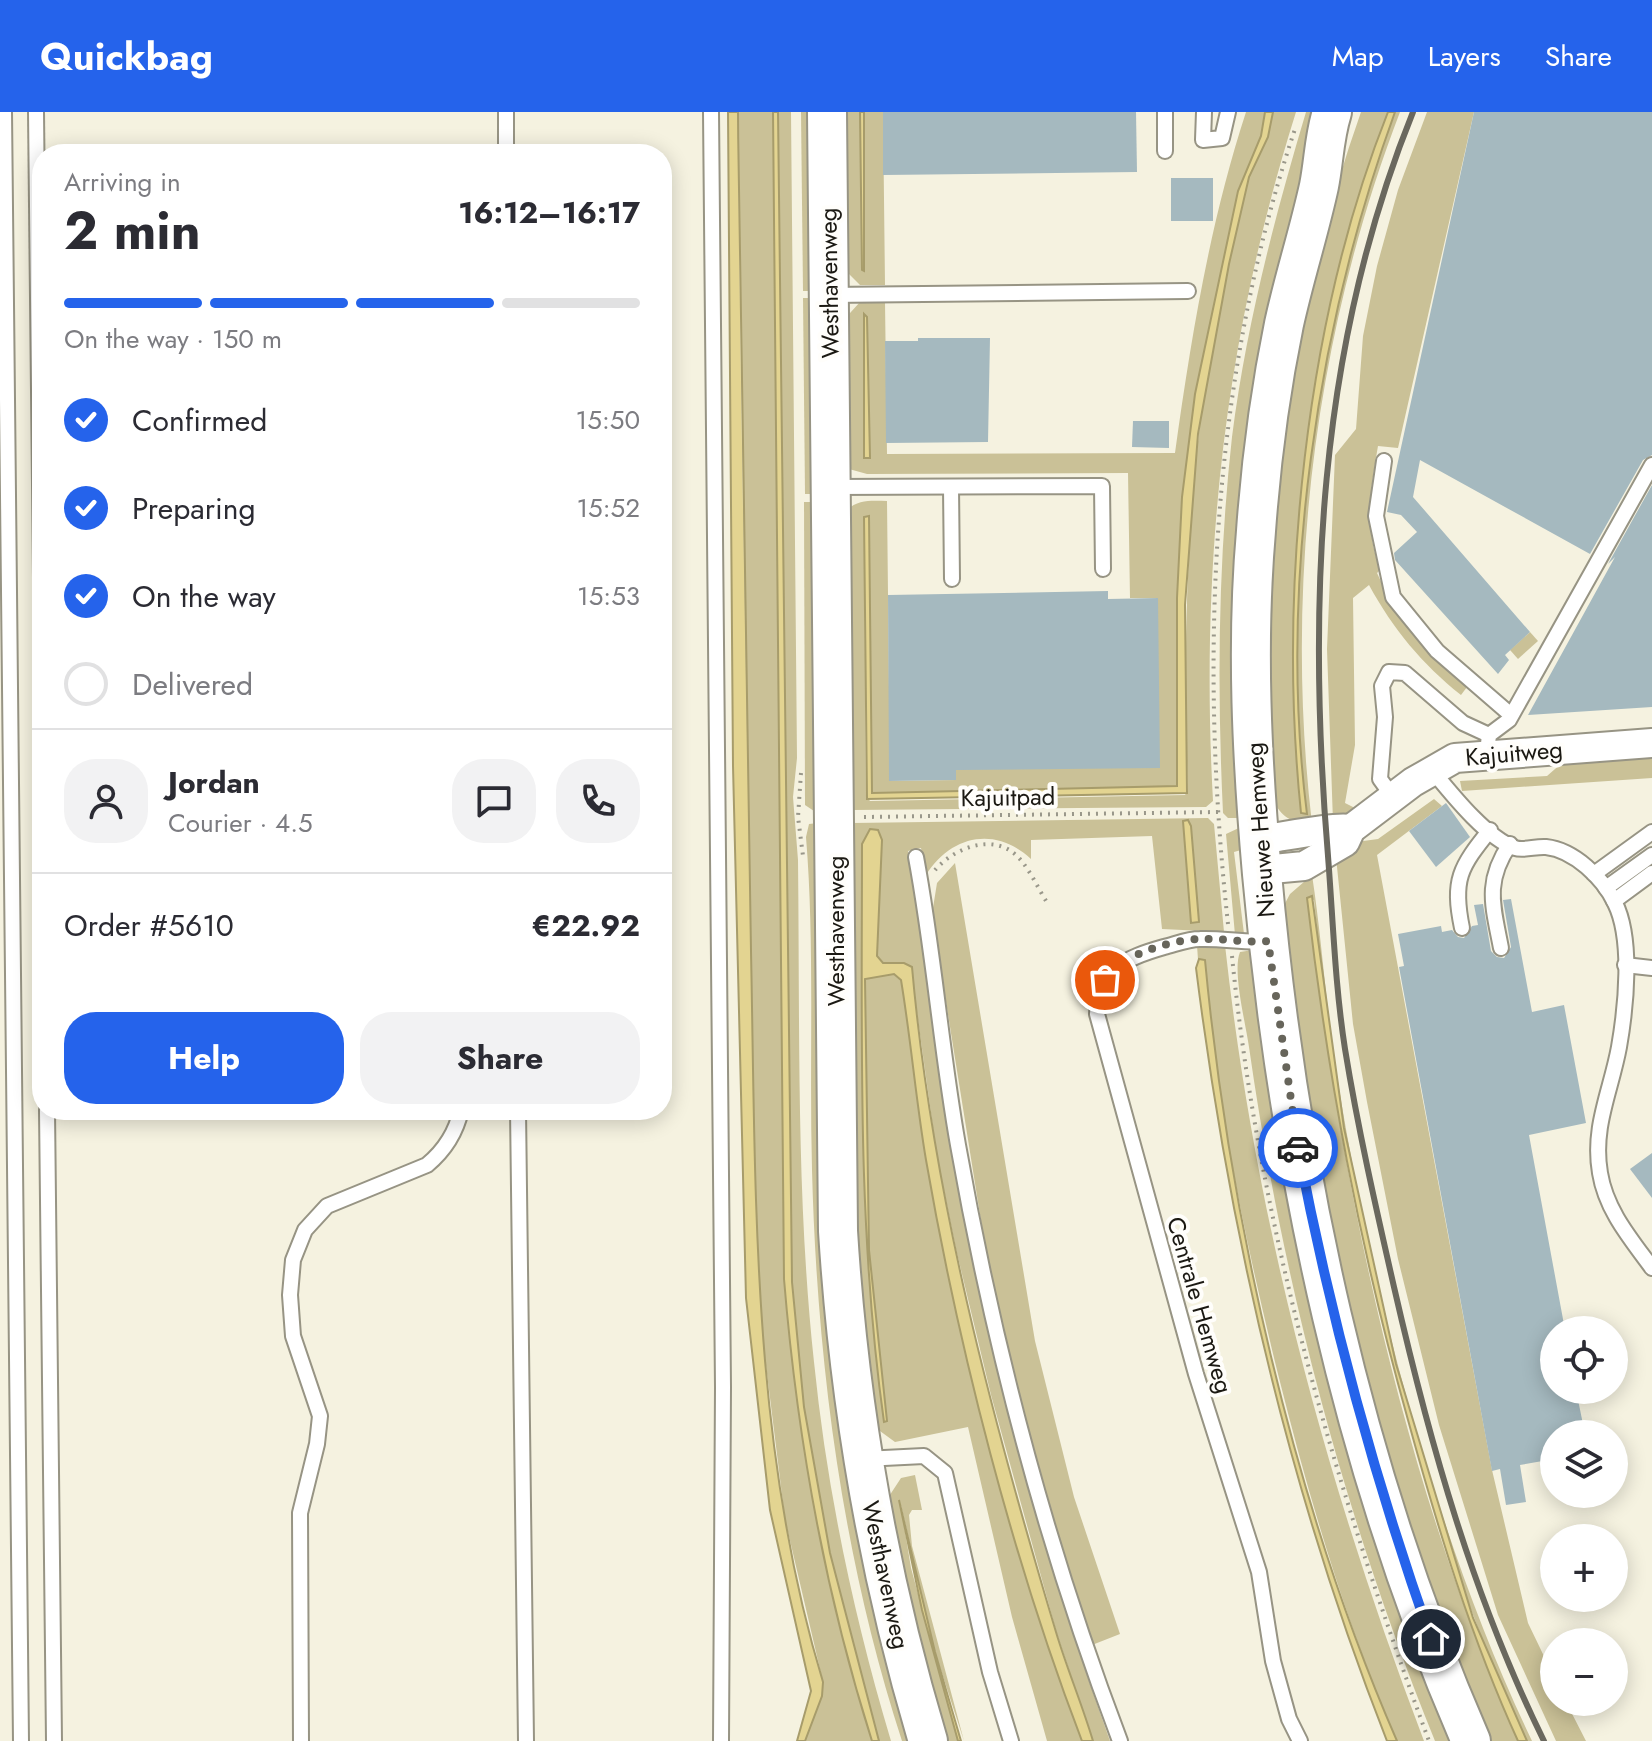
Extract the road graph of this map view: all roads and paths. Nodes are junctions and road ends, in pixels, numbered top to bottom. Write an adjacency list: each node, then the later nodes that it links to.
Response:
1 (4, 112): 51 (lane)
2 (36, 112): 11 (lane)
3 (506, 112): 12 (lane)
4 (711, 112): 55 (lane)
5 (827, 112): 16 (main road, Westhavenweg)
6 (1165, 112): 13 (lane)
7 (1204, 112): 8 (lane)
8 (1228, 112)
9 (1332, 112): 14 (main road, Nieuwe Hemweg)
10 (1353, 112): 14 (main road, Nieuwe Hemweg)
11 (36, 144)
12 (506, 144)
13 (1165, 151)
14 (1319, 185): 33 (main road, Nieuwe Hemweg)
15 (1188, 291): 16 (lane)
16 (829, 295): 19 (main road, Westhavenweg)
17 (1384, 461): 23 (lane)
18 (1652, 465): 23 (lane)
19 (830, 487): 20 (lane); 29 (main road, Westhavenweg)
20 (951, 487): 21 (lane); 22 (lane)
21 (1103, 569)
22 (952, 579)
23 (1511, 715): 25 (lane)
24 (1652, 743): 25 (street, Kajuitweg)
25 (1488, 744): 26 (street, Kajuitweg); 27 (lane)
26 (1431, 769): 27 (street, Kajuitweg); 30 (lane)
27 (1393, 797): 33 (street, Kajuitweg)
28 (1218, 812): 29 (path, Kajuitpad)
29 (816, 817): 50 (main road, Westhavenweg)
30 (1490, 830): 32 (lane); 41 (lane)
31 (1652, 832): 37 (lane)
32 (1510, 844): 37 (lane); 43 (lane)
33 (1261, 855): 42 (main road, Nieuwe Hemweg)
34 (1652, 855): 38 (lane)
35 (916, 857): 39 (lane)
36 (1652, 873): 38 (lane)
37 (1594, 874): 38 (lane)
38 (1610, 895): 44 (lane)
39 (924, 898): 40 (path); 58 (lane)
40 (1048, 904)
41 (1462, 928)
42 (1268, 941): 59 (lane, Centrale Hemweg); 60 (main road, Nieuwe Hemweg)
43 (1501, 948)
44 (1625, 965): 45 (lane); 49 (lane)
45 (1652, 968)
46 (47, 1120): 52 (lane)
47 (458, 1120): 53 (lane)
48 (518, 1120): 54 (lane)
49 (1652, 1268)
50 (862, 1459): 56 (main road, Westhavenweg); 57 (lane)
51 (21, 1741)
52 (54, 1741)
53 (301, 1741)
54 (526, 1741)
55 (721, 1741)
56 (928, 1741)
57 (1011, 1741)
58 (1120, 1741)
59 (1300, 1741)
60 (1471, 1741)

